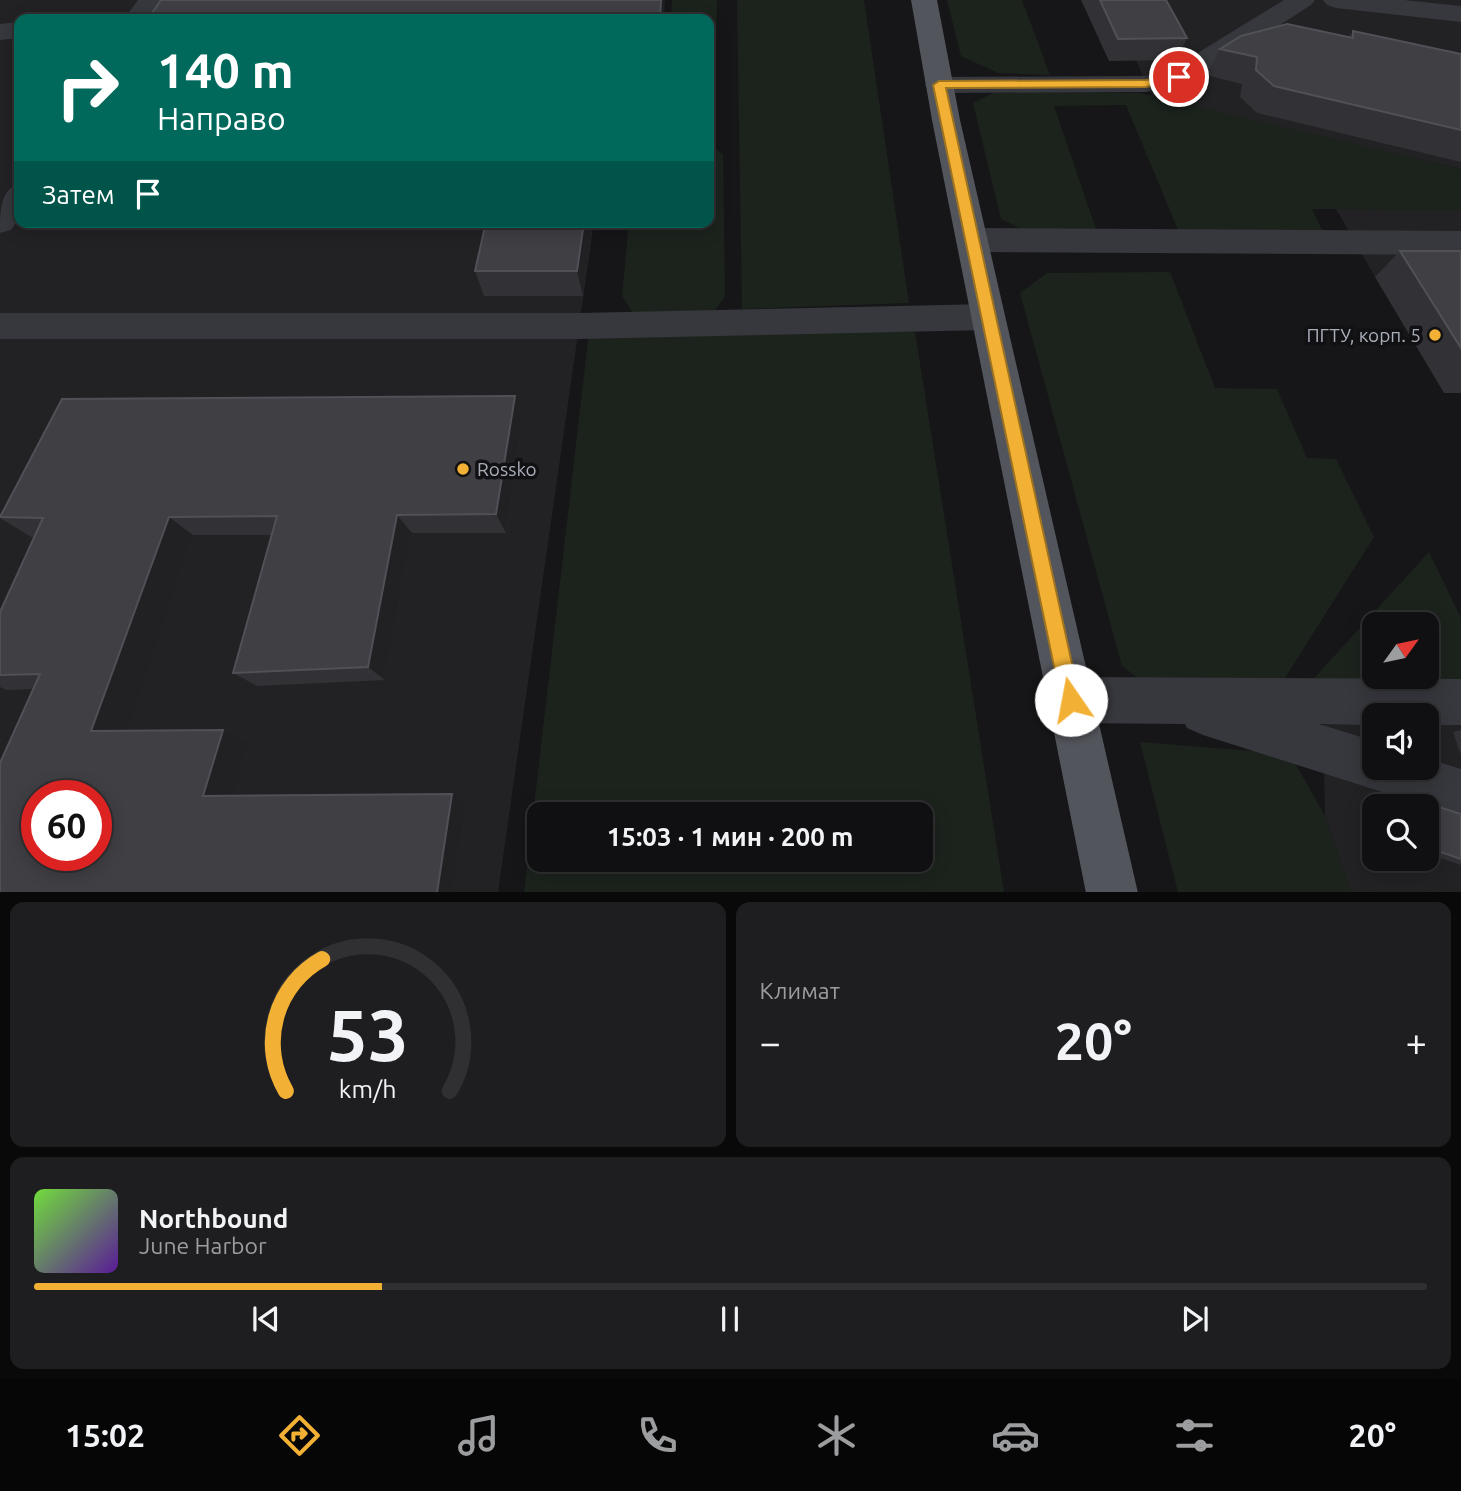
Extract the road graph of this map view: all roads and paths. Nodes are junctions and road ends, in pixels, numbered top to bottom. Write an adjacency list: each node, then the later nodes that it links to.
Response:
1 (924, 0): 5 (main road)
2 (1302, 0): 5 (lane)
3 (1336, 0): 4 (lane)
4 (1461, 14)
5 (939, 85): 8 (main road)
6 (14, 201): 7 (lane)
7 (0, 222)
8 (972, 240): 9 (lane); 10 (main road)
9 (1461, 243)
10 (988, 317): 11 (lane); 12 (main road)
11 (0, 326)
12 (1071, 700): 13 (lane); 18 (main road)
13 (1164, 700): 14 (lane); 15 (lane)
14 (1461, 702)
15 (1362, 761)
16 (1420, 780): 17 (lane)
17 (1461, 793)
18 (1112, 892)

